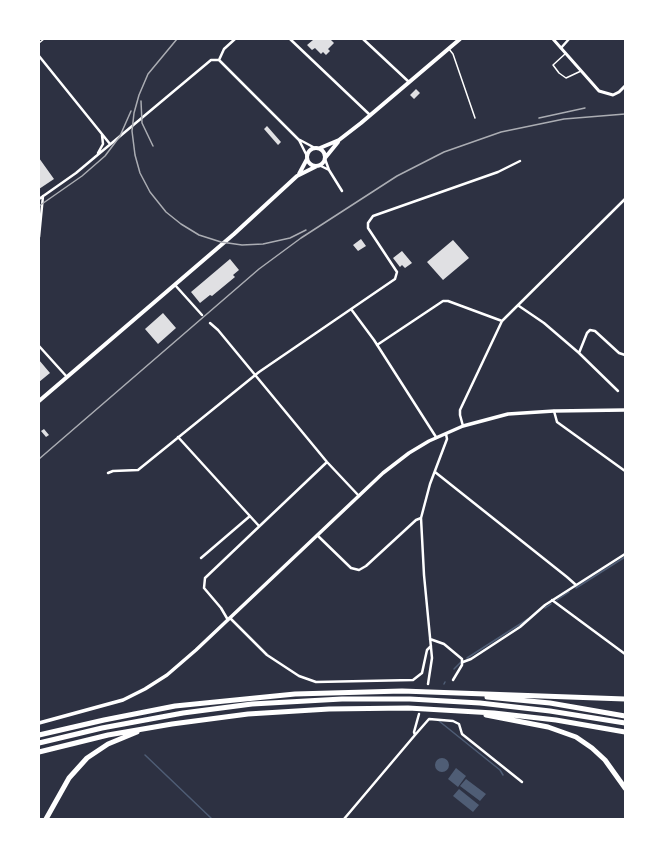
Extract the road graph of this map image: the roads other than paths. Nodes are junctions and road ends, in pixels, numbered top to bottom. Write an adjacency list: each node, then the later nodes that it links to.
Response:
1 (44, 39): 8 (lane)
2 (235, 39): 13 (street)
3 (290, 39): 17 (street)
4 (363, 39): 15 (street)
5 (460, 39): 9 (main road)
6 (553, 39): 10 (street)
7 (568, 39): 10 (street)
8 (39, 43)
9 (449, 49): 15 (main road); 18 (lane)
10 (561, 49): 11 (street)
11 (565, 54): 14 (street); 14 (lane)
12 (39, 56): 19 (street)
13 (219, 60): 20 (street); 22 (street)
14 (581, 72): 16 (street)
15 (410, 82): 17 (main road)
16 (625, 86)
17 (370, 115): 21 (main road)
18 (475, 118)
19 (100, 131): 22 (street); 24 (street)
20 (299, 140): 23 (street); 25 (street)
21 (339, 140): 23 (main road); 26 (main road)
22 (110, 144): 24 (street)
23 (318, 148): 25 (main road); 26 (main road)
24 (98, 154): 32 (street)
25 (307, 157): 28 (main road); 30 (main road)
26 (325, 158): 28 (main road); 29 (street)
27 (520, 161): 38 (street)
28 (318, 166): 29 (street); 30 (main road)
29 (329, 170): 31 (street)
30 (297, 176): 36 (main road)
31 (342, 191)
32 (43, 196): 33 (street); 35 (street)
33 (39, 198)
34 (625, 199): 37 (street)
35 (39, 237)
36 (175, 285): 39 (street); 47 (main road)
37 (519, 306): 40 (street); 44 (street)
38 (351, 309): 42 (street); 46 (street)
39 (202, 315)
40 (502, 321): 42 (street); 52 (street)
41 (210, 323): 46 (street)
42 (377, 345): 55 (street)
43 (39, 346): 47 (street)
44 (579, 353): 45 (street); 48 (street)
45 (625, 355)
46 (255, 375): 54 (street); 56 (street)
47 (67, 378): 49 (main road)
48 (618, 391)
49 (39, 401)
50 (625, 410): 51 (main road)
51 (554, 411): 52 (main road); 57 (street)
52 (463, 426): 53 (main road)
53 (446, 433): 55 (main road); 58 (street)
54 (178, 437): 59 (street); 61 (street)
55 (436, 437): 60 (main road)
56 (327, 462): 60 (street); 63 (street)
57 (625, 471)
58 (435, 472): 62 (street); 67 (street)
59 (108, 473)
60 (359, 496): 64 (main road)
61 (250, 516): 63 (street); 66 (street)
62 (421, 518): 64 (street); 70 (street)
63 (259, 526): 69 (street)
64 (317, 535): 69 (main road)
65 (625, 554): 67 (street)
66 (201, 558)
67 (576, 585): 68 (street)
68 (552, 600): 72 (street); 73 (street)
69 (229, 619): 71 (street); 81 (main road)
70 (430, 639): 71 (street); 73 (street)
71 (431, 646): 75 (street)
72 (625, 654)
73 (463, 662): 74 (street)
74 (453, 680)
75 (428, 684)
76 (402, 691): 77 (highway); 80 (highway); 85 (highway)
77 (625, 699)
78 (438, 709): 83 (highway); 84 (highway); 90 (highway)
79 (419, 714): 86 (street)
80 (625, 716)
81 (39, 723)
82 (625, 723): 87 (highway)
83 (172, 724): 88 (highway); 91 (highway)
84 (625, 732)
85 (39, 735)
86 (415, 735): 89 (street); 92 (street)
87 (39, 743)
88 (39, 752)
89 (522, 782)
90 (625, 788)
91 (46, 819)
92 (344, 819)

